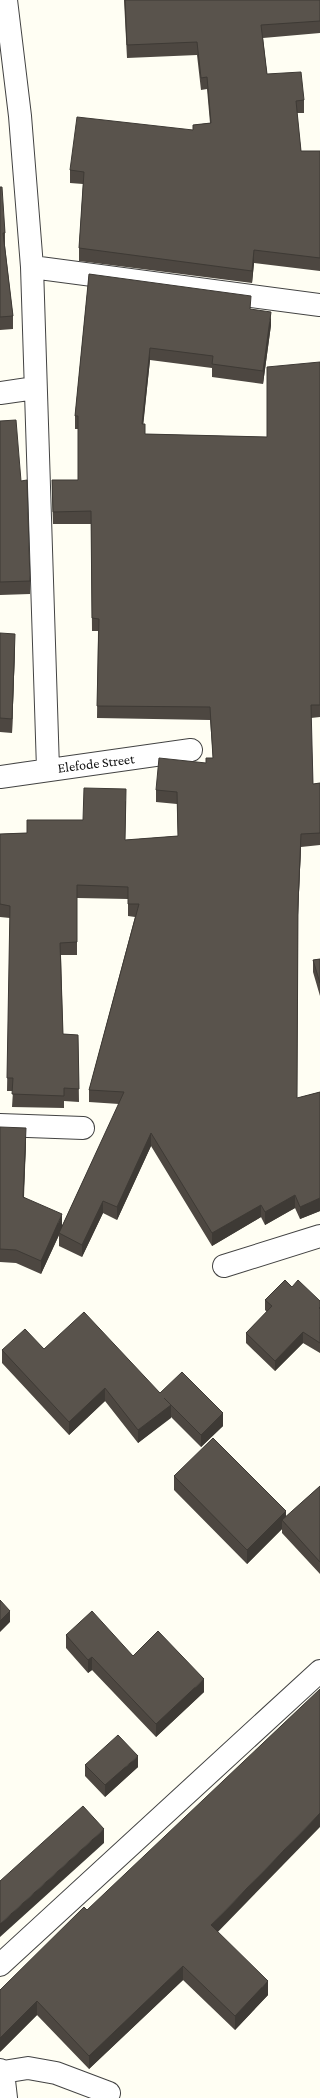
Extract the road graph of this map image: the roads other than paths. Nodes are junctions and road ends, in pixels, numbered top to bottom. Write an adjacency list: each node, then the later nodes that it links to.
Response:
1 (6, 0): 2 (street)
2 (32, 267): 3 (street); 4 (street)
3 (320, 305)
4 (35, 388): 5 (street); 7 (street)
5 (0, 394)
6 (191, 750): 7 (street, Elefode Street)
7 (48, 769): 8 (street, Elefode Street)
8 (0, 777)
9 (0, 1125): 10 (street)
10 (83, 1128)
11 (320, 1236): 12 (street)
12 (224, 1266)
13 (320, 1671): 14 (street)
14 (0, 1965)
15 (2, 2071): 16 (street); 17 (street)
16 (109, 2093)
17 (6, 2098)

